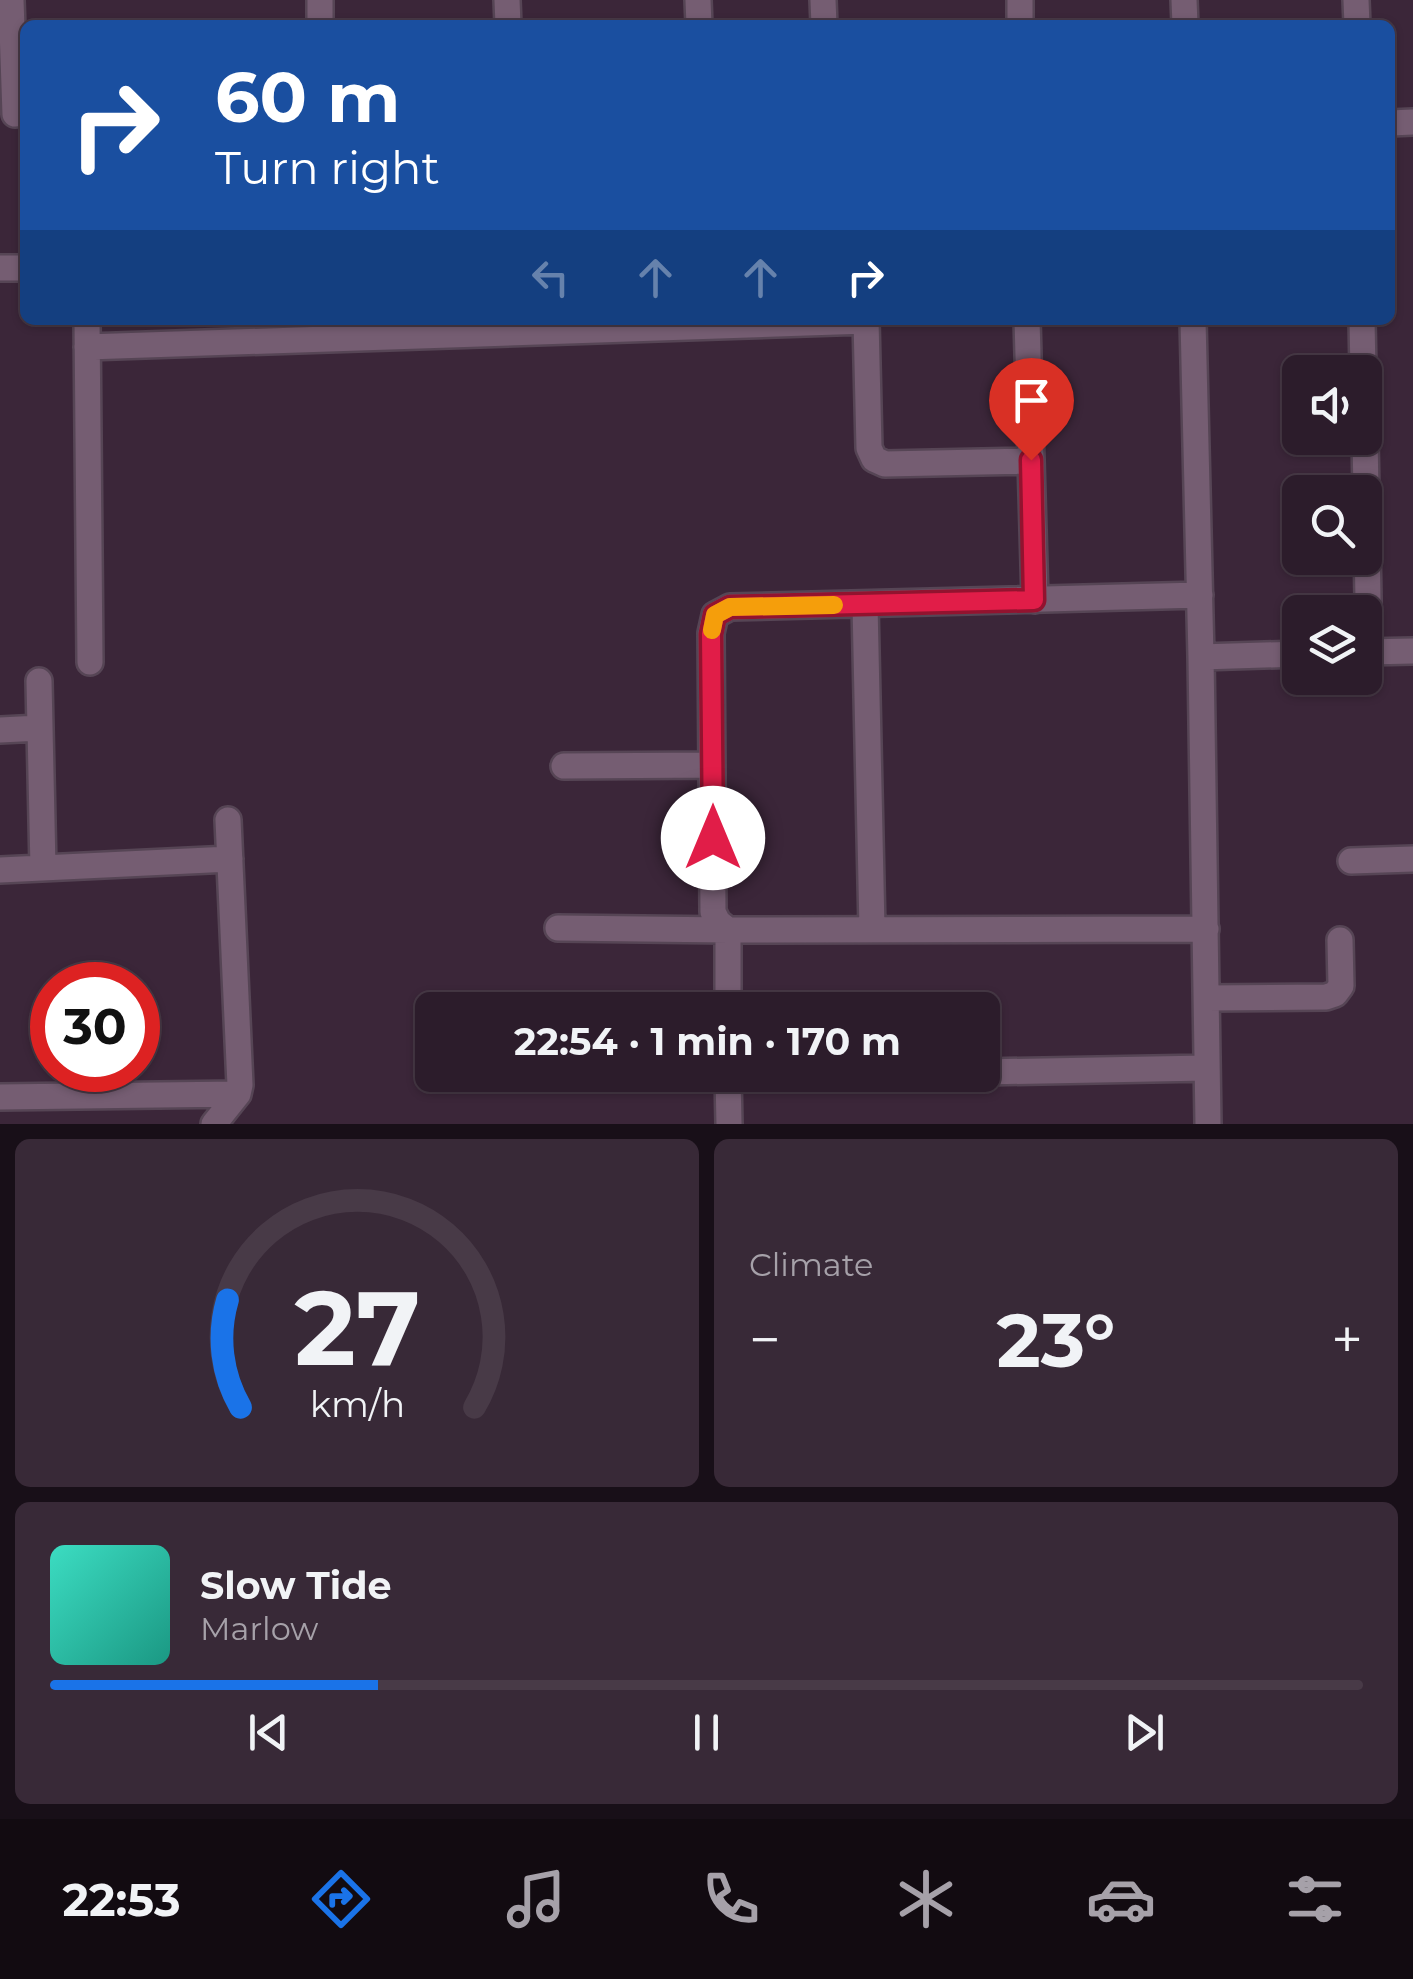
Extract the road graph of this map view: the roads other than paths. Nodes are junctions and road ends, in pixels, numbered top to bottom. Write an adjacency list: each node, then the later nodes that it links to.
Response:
1 (11, 0): 2 (street)
2 (15, 114)
3 (87, 325): 10 (street)
4 (608, 325): 9 (street)
5 (866, 325): 13 (street)
6 (1027, 325): 13 (street)
7 (1193, 325): 14 (street)
8 (1362, 325): 11 (street)
9 (543, 326): 10 (street)
10 (88, 346): 22 (street)
11 (1363, 355)
12 (1364, 455): 15 (street)
13 (1031, 460): 16 (street)
14 (1200, 595): 16 (street); 21 (street)
15 (1366, 595)
16 (1034, 600): 17 (street)
17 (865, 604): 26 (street); 35 (street)
18 (1413, 651): 19 (street)
19 (1382, 652)
20 (1282, 655): 21 (street)
21 (1202, 657): 36 (street)
22 (90, 662)
23 (39, 681): 24 (street)
24 (40, 728): 25 (street); 32 (street)
25 (0, 730)
26 (712, 765): 27 (street); 37 (street)
27 (564, 766)
28 (228, 820): 29 (street)
29 (230, 859): 32 (street); 44 (street)
30 (1413, 859): 31 (street)
31 (1351, 860)
32 (42, 868): 33 (street)
33 (0, 870)
34 (558, 928): 37 (street)
35 (872, 929): 36 (street); 37 (street)
36 (1206, 929): 40 (street)
37 (728, 930): 39 (street)
38 (1340, 940): 40 (street)
39 (728, 992)
40 (1208, 998): 41 (street)
41 (1207, 1068): 42 (street); 48 (street)
42 (1000, 1072)
43 (728, 1092): 47 (street)
44 (238, 1094): 45 (street); 46 (street)
45 (0, 1096)
46 (214, 1124)
47 (729, 1124)
48 (1208, 1124)

